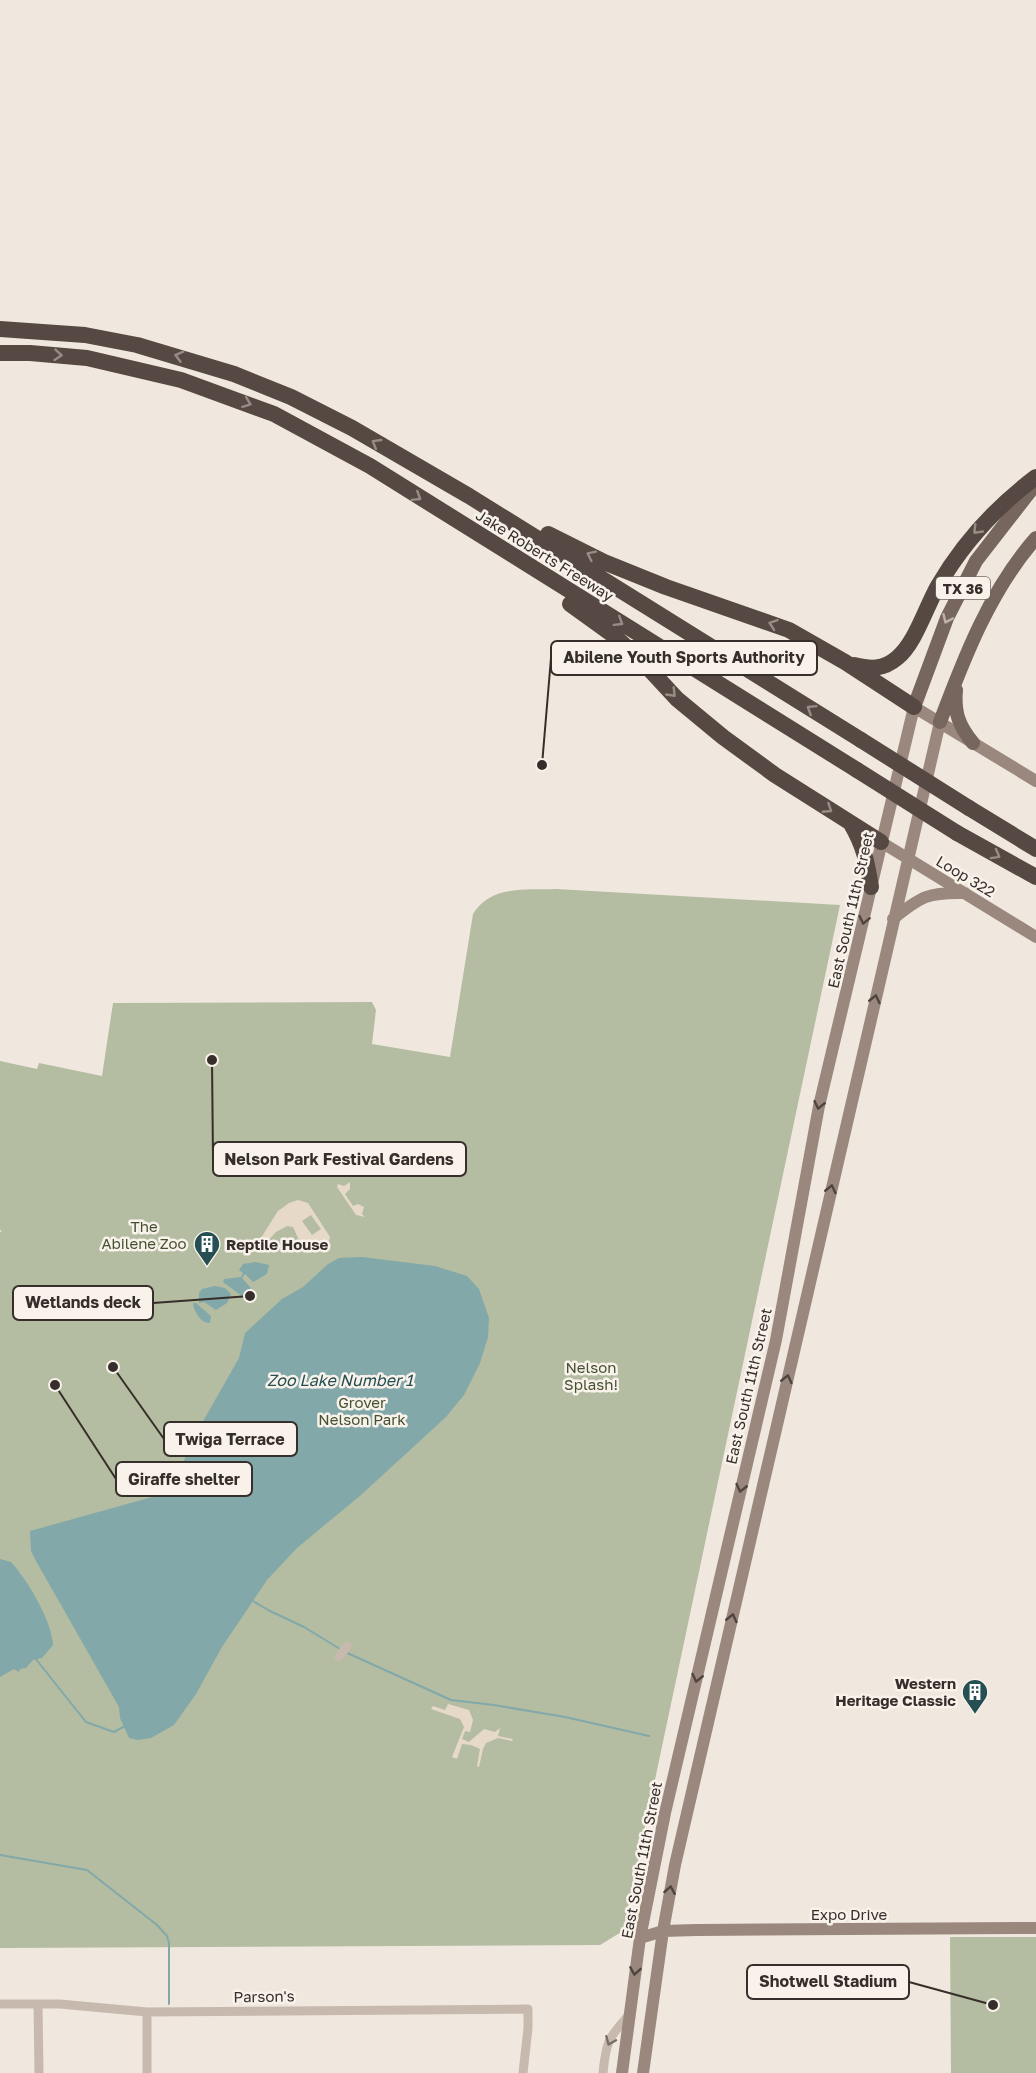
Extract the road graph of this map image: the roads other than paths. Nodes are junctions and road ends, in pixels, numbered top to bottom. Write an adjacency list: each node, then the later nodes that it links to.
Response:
1 (0, 329): 5 (highway, Jake Roberts Freeway, one-way to 1)
2 (0, 353): 6 (highway, Jake Roberts Freeway, one-way to 6)
3 (1036, 477): 8 (highway, one-way to 8)
4 (1036, 483): 10 (main road, TX 36, one-way to 10)
5 (459, 491): 8 (highway, one-way to 5); 16 (highway, Jake Roberts Freeway, one-way to 5, bridge)
6 (463, 526): 14 (highway, one-way to 14); 18 (highway, Jake Roberts Freeway, one-way to 18, bridge)
7 (1036, 538): 9 (main road, TX 36)
8 (845, 662): 10 (highway)
9 (957, 676): 11 (main road, TX 36); 12 (main road)
10 (914, 706): 11 (main road); 15 (main road, East South 11th Street / TX 36)
11 (940, 722): 12 (main road); 17 (main road, TX 36)
12 (973, 743): 13 (main road)
13 (1036, 780)
14 (851, 824): 15 (highway); 19 (highway)
15 (881, 842): 17 (main road, Loop 322); 19 (main road, East South 11th Street / TX 36)
16 (1036, 849)
17 (907, 858): 20 (main road, Loop 322); 21 (main road, TX 36)
18 (1036, 878)
19 (871, 887): 27 (main road, East South 11th Street / TX 36, one-way to 27)
20 (965, 893): 21 (main road); 22 (main road, Loop 322)
21 (893, 919): 26 (main road, TX 36, one-way to 21)
22 (1036, 937)
23 (347, 1647): 24 (street)
24 (339, 1657)
25 (1036, 1928): 26 (main road, Expo Drive)
26 (663, 1931): 27 (main road, Expo Drive); 37 (main road, TX 36)
27 (640, 1938): 31 (main road, East South 11th Street / TX 36, one-way to 31)
28 (0, 2004): 29 (street, Parson's)
29 (39, 2004): 30 (street, Parson's); 32 (street)
30 (147, 2012): 33 (street); 34 (street, Parson's)
31 (629, 2014): 35 (street, one-way to 35); 36 (main road, East South 11th Street / TX 36)
32 (39, 2073)
33 (147, 2073)
34 (523, 2073)
35 (603, 2073)
36 (622, 2073)
37 (643, 2073)

